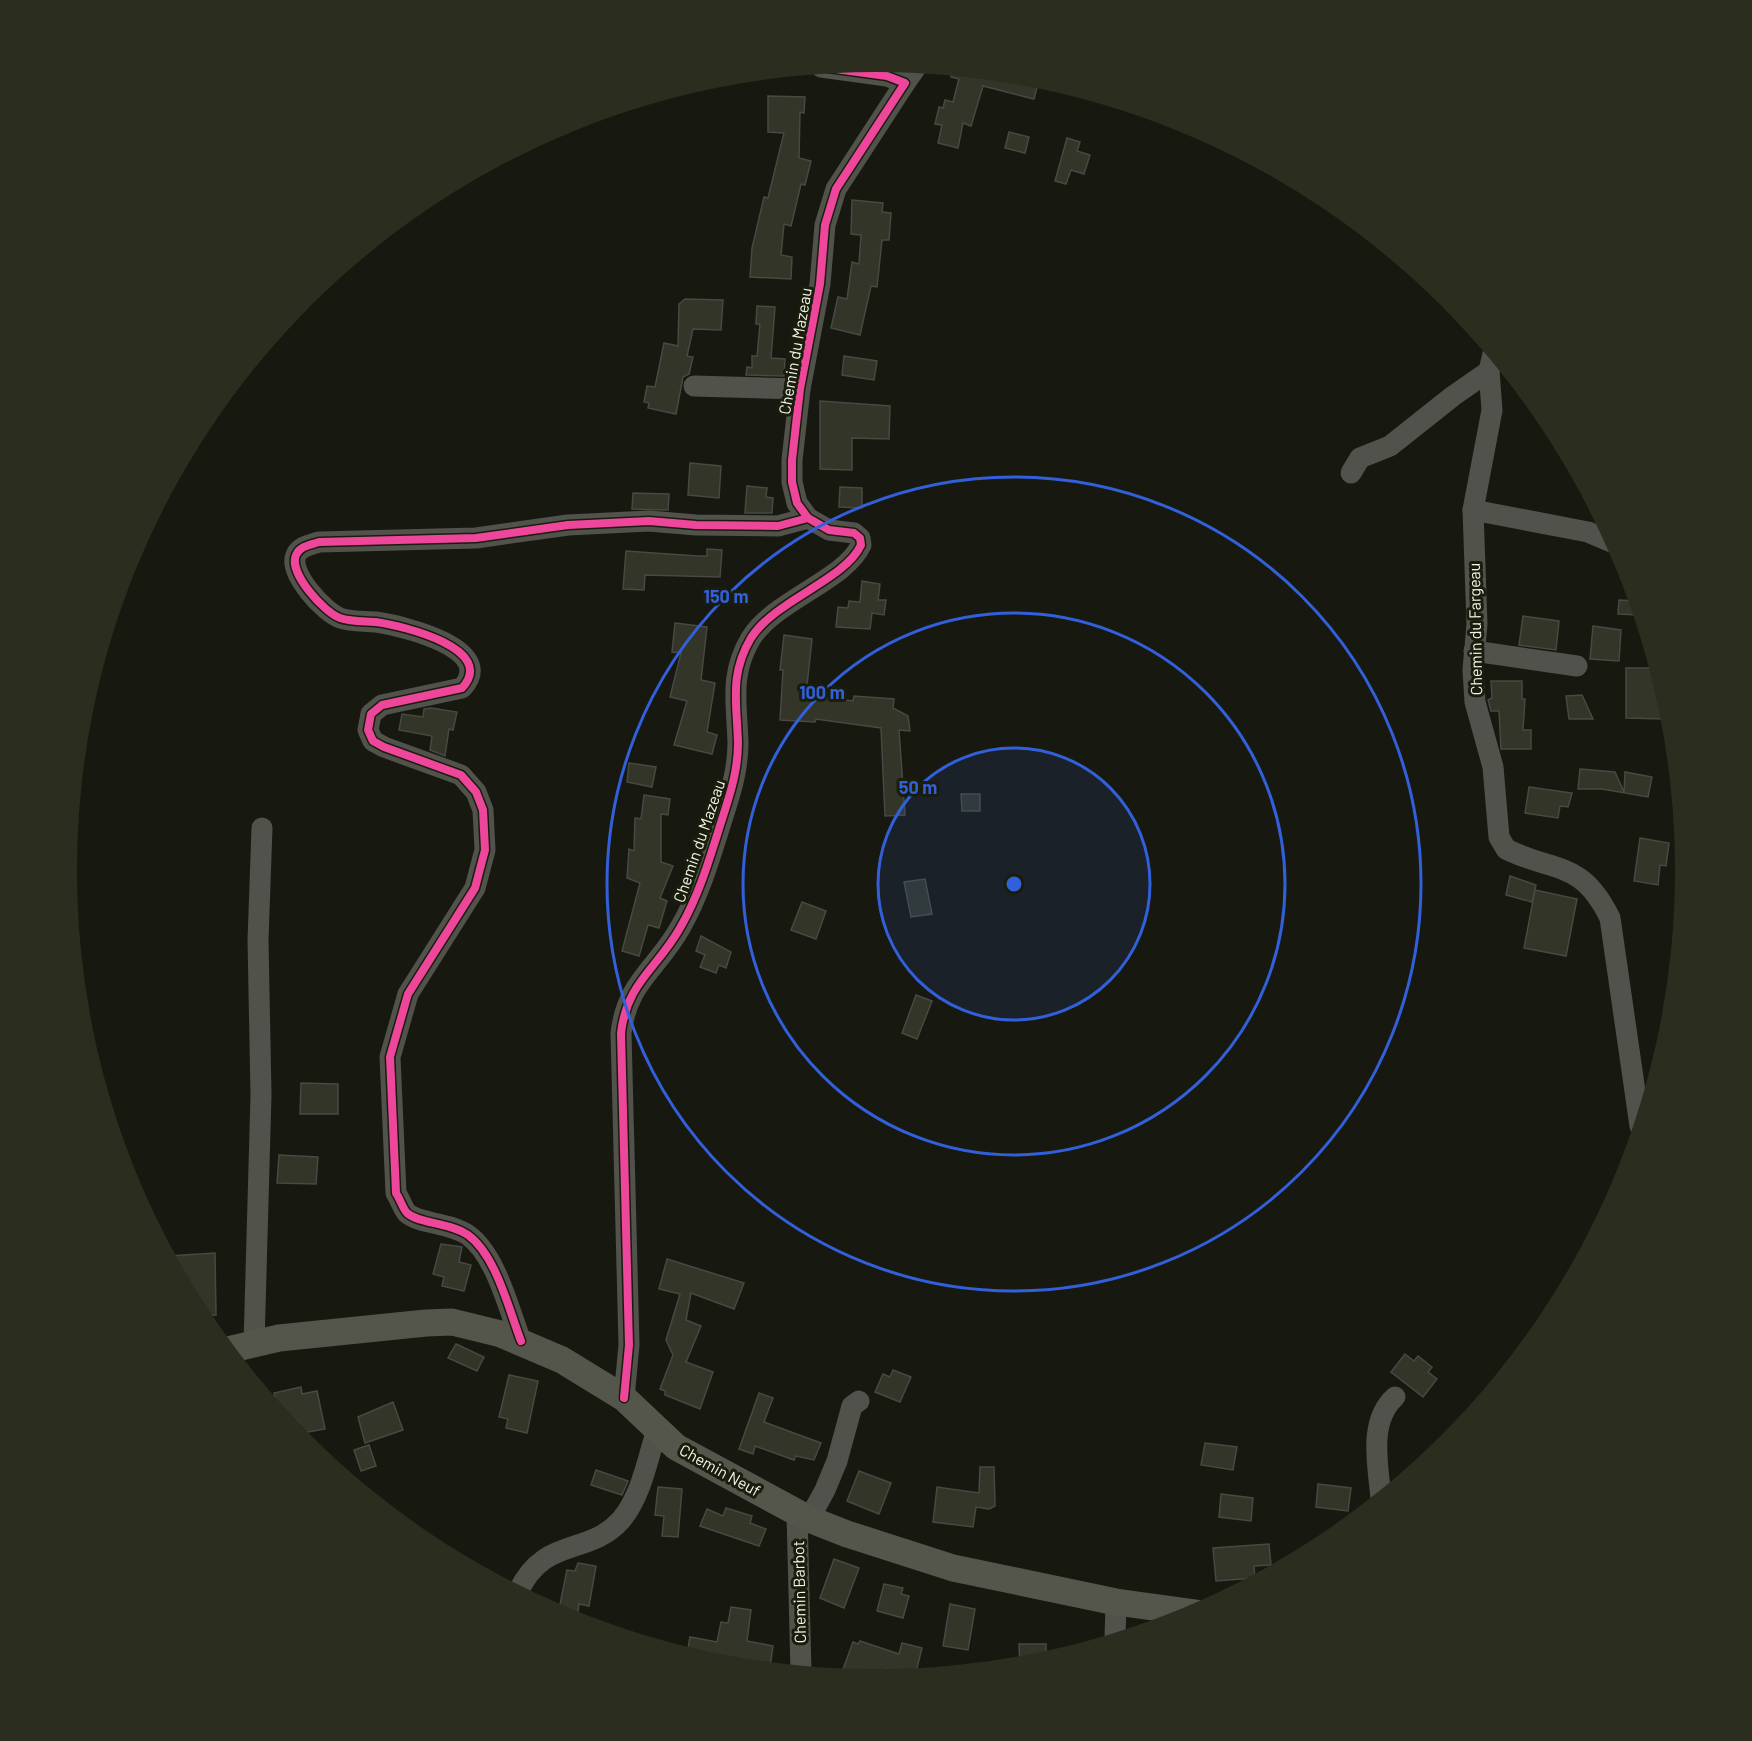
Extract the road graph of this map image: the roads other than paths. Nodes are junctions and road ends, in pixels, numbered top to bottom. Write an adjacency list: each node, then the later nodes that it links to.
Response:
1 (862, 73): 2 (street, Chemin du Mazeau)
2 (911, 74): 5 (street, Chemin du Mazeau)
3 (1491, 362): 6 (street); 7 (street, Chemin du Fargeau)
4 (694, 386): 5 (street)
5 (800, 389): 8 (street, Chemin du Mazeau)
6 (1352, 473)
7 (1473, 510): 9 (street); 10 (street, Chemin du Fargeau)
8 (808, 518): 14 (street); 18 (street, Chemin du Mazeau)
9 (1601, 538)
10 (1474, 651): 11 (street); 13 (street, Chemin du Fargeau)
11 (1577, 666)
12 (262, 828): 15 (street)
13 (1638, 1109)
14 (521, 1341): 15 (main road, Chemin Neuf); 18 (main road, Chemin Neuf)
15 (254, 1344): 16 (main road, Chemin Neuf)
16 (237, 1348)
17 (1395, 1397): 21 (street)
18 (624, 1398): 20 (main road, Chemin Neuf)
19 (859, 1401): 22 (street)
20 (657, 1429): 22 (main road, Chemin Neuf); 23 (street)
21 (1381, 1489)
22 (803, 1516): 24 (main road, Chemin Neuf); 27 (street, Chemin Barbot)
23 (521, 1586)
24 (1116, 1602): 25 (main road, Chemin Neuf); 26 (street)
25 (1178, 1610)
26 (1115, 1632)
27 (801, 1665)

